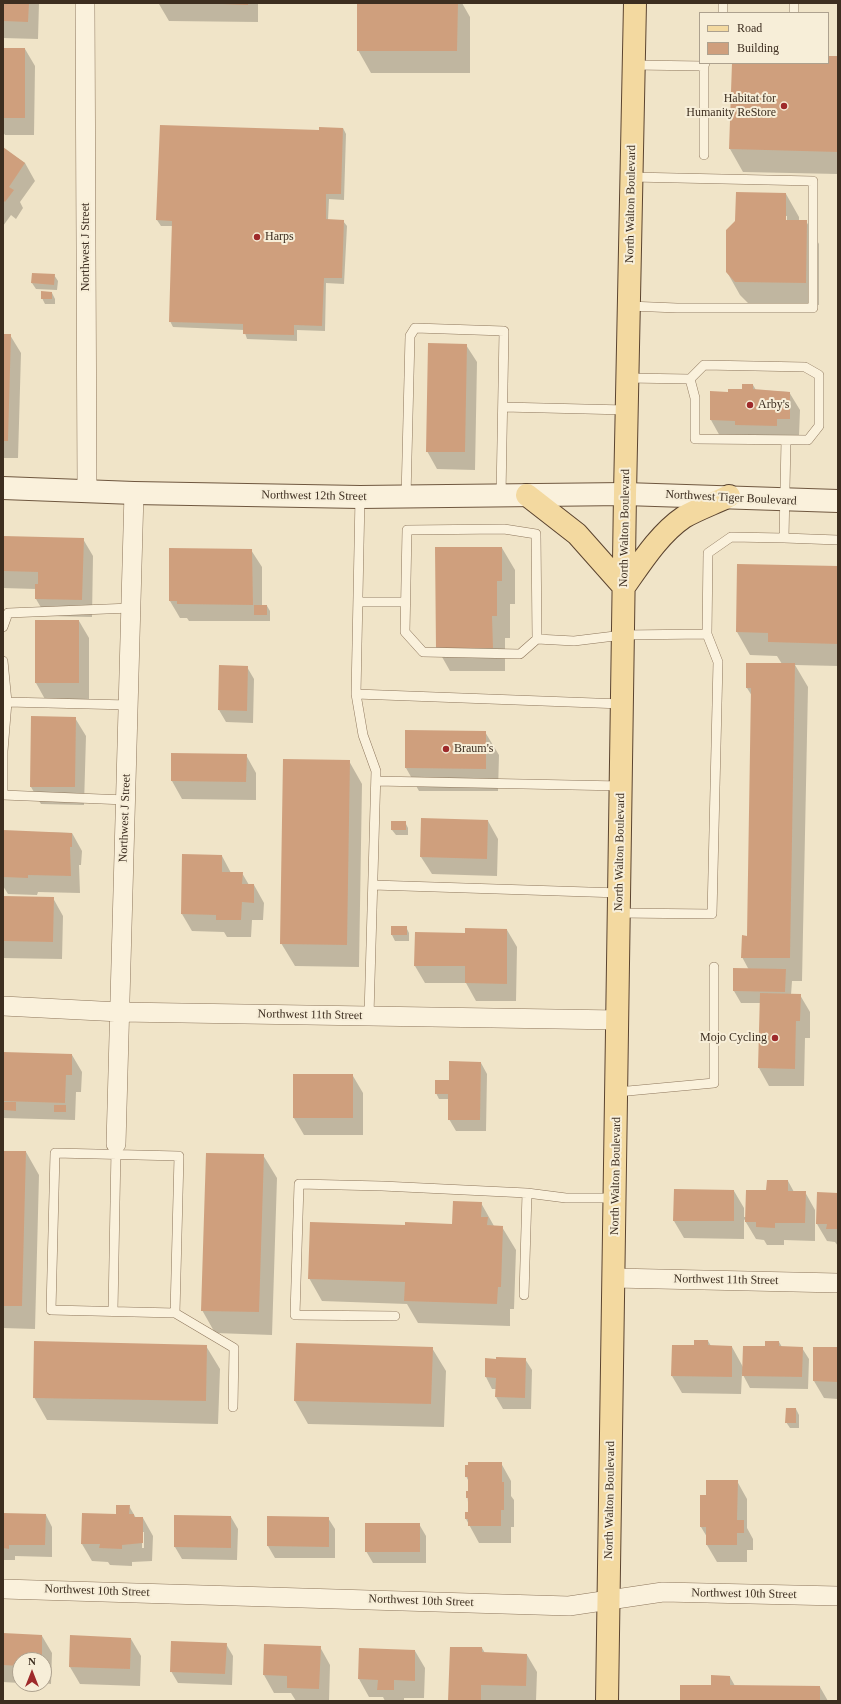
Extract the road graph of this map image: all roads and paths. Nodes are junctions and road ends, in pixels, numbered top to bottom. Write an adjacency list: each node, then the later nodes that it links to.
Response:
1 (85, 3): 14 (street, Northwest J Street)
2 (635, 3): 4 (main road, North Walton Boulevard)
3 (705, 64): 4 (lane); 5 (lane)
4 (634, 65): 6 (main road, North Walton Boulevard)
5 (704, 155)
6 (632, 177): 7 (main road, North Walton Boulevard); 7 (lane)
7 (629, 306): 8 (main road, North Walton Boulevard)
8 (627, 378): 9 (lane); 11 (main road, North Walton Boulevard)
9 (690, 379): 12 (lane); 12 (lane)
10 (503, 407): 11 (lane); 17 (lane); 21 (lane)
11 (626, 410): 16 (main road, North Walton Boulevard)
12 (786, 440): 22 (lane)
13 (3, 488): 14 (street, Northwest 12th Street)
14 (87, 491): 15 (street, Northwest 12th Street)
15 (134, 493): 20 (street, Northwest 12th Street); 29 (street, Northwest J Street)
16 (625, 494): 18 (street, Northwest 12th Street); 19 (street, Northwest Tiger Boulevard); 26 (main road, North Walton Boulevard)
17 (501, 495): 18 (street, Northwest 12th Street); 21 (street, Northwest 12th Street)
18 (527, 495): 26 (main road)
19 (729, 496): 22 (street, Northwest Tiger Boulevard); 26 (main road)
20 (360, 497): 21 (street, Northwest 12th Street); 27 (lane)
21 (406, 497)
22 (784, 500): 23 (street, Northwest Tiger Boulevard); 24 (lane)
23 (838, 501)
24 (784, 538): 25 (lane); 32 (lane)
25 (838, 540)
26 (624, 587): 31 (main road, North Walton Boulevard)
27 (358, 602): 28 (lane); 35 (lane)
28 (405, 602): 33 (lane); 33 (lane)
29 (131, 608): 30 (lane); 38 (street, Northwest J Street)
30 (3, 627)
31 (623, 634): 32 (lane); 33 (lane); 37 (main road, North Walton Boulevard)
32 (708, 634): 43 (lane)
33 (536, 639)
34 (3, 661): 36 (lane)
35 (356, 694): 37 (lane); 39 (lane)
36 (7, 702): 38 (lane); 41 (lane)
37 (622, 704): 40 (main road, North Walton Boulevard)
38 (129, 705): 41 (street, Northwest J Street)
39 (376, 781): 40 (lane); 42 (lane)
40 (621, 786): 43 (main road, North Walton Boulevard)
41 (126, 800): 46 (street, Northwest J Street)
42 (373, 885): 43 (lane); 47 (lane)
43 (620, 903): 48 (main road, North Walton Boulevard)
44 (714, 967): 49 (lane)
45 (3, 1006): 46 (street, Northwest 11th Street)
46 (120, 1012): 47 (street, Northwest 11th Street); 50 (street, Northwest J Street)
47 (369, 1015): 48 (street, Northwest 11th Street)
48 (618, 1020): 49 (main road, North Walton Boulevard)
49 (617, 1092): 52 (main road, North Walton Boulevard)
50 (116, 1149): 56 (lane); 56 (lane); 57 (lane)
51 (527, 1193): 52 (lane); 55 (lane); 58 (lane)
52 (615, 1198): 53 (main road, North Walton Boulevard)
53 (614, 1278): 54 (street, Northwest 11th Street); 62 (main road, North Walton Boulevard)
54 (838, 1283)
55 (524, 1295)
56 (113, 1311): 57 (lane)
57 (175, 1313): 59 (lane)
58 (395, 1316)
59 (233, 1406)
60 (3, 1589): 62 (street, Northwest 10th Street)
61 (838, 1596): 62 (street, Northwest 10th Street)
62 (609, 1599): 63 (main road, North Walton Boulevard)
63 (608, 1701)

